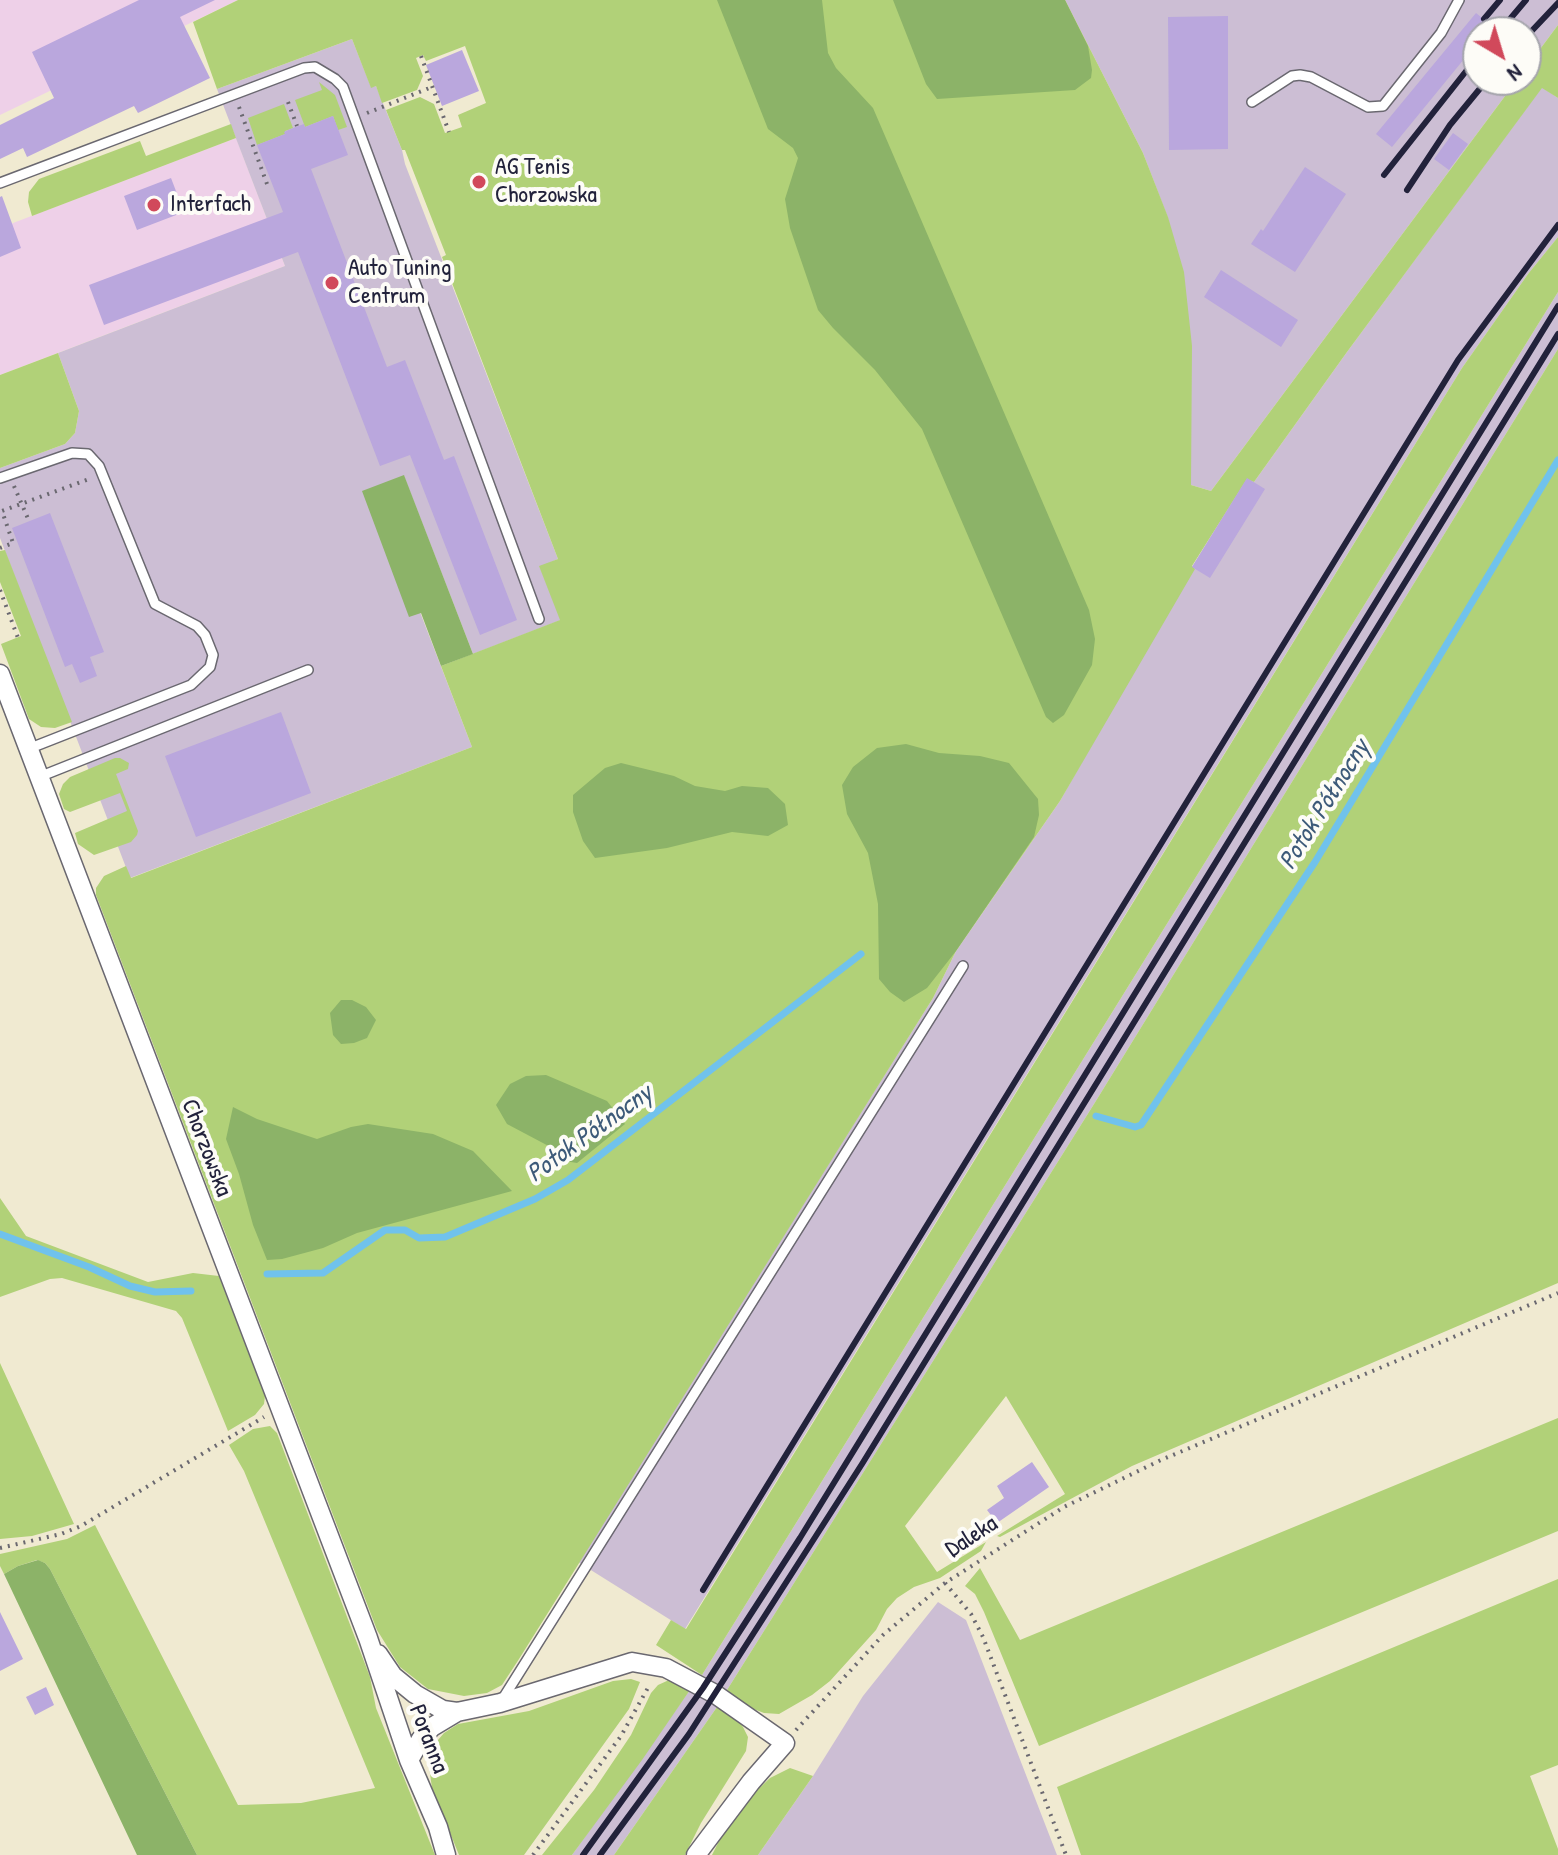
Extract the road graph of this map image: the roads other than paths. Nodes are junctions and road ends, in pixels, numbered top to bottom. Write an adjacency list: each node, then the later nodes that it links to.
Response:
1 (1459, 0): 2 (lane)
2 (1252, 102)
3 (0, 183): 5 (lane)
4 (5, 477): 8 (lane)
5 (539, 619)
6 (308, 670): 9 (lane)
7 (0, 674): 8 (street, Chorzowska)
8 (28, 749): 9 (street, Chorzowska)
9 (39, 777): 11 (street, Chorzowska)
10 (963, 966): 12 (lane)
11 (368, 1638): 13 (street); 14 (street, Poranna)
12 (500, 1703): 13 (street); 16 (street)
13 (457, 1712): 14 (street)
14 (409, 1760): 15 (street, Poranna)
15 (446, 1855)
16 (696, 1855)

